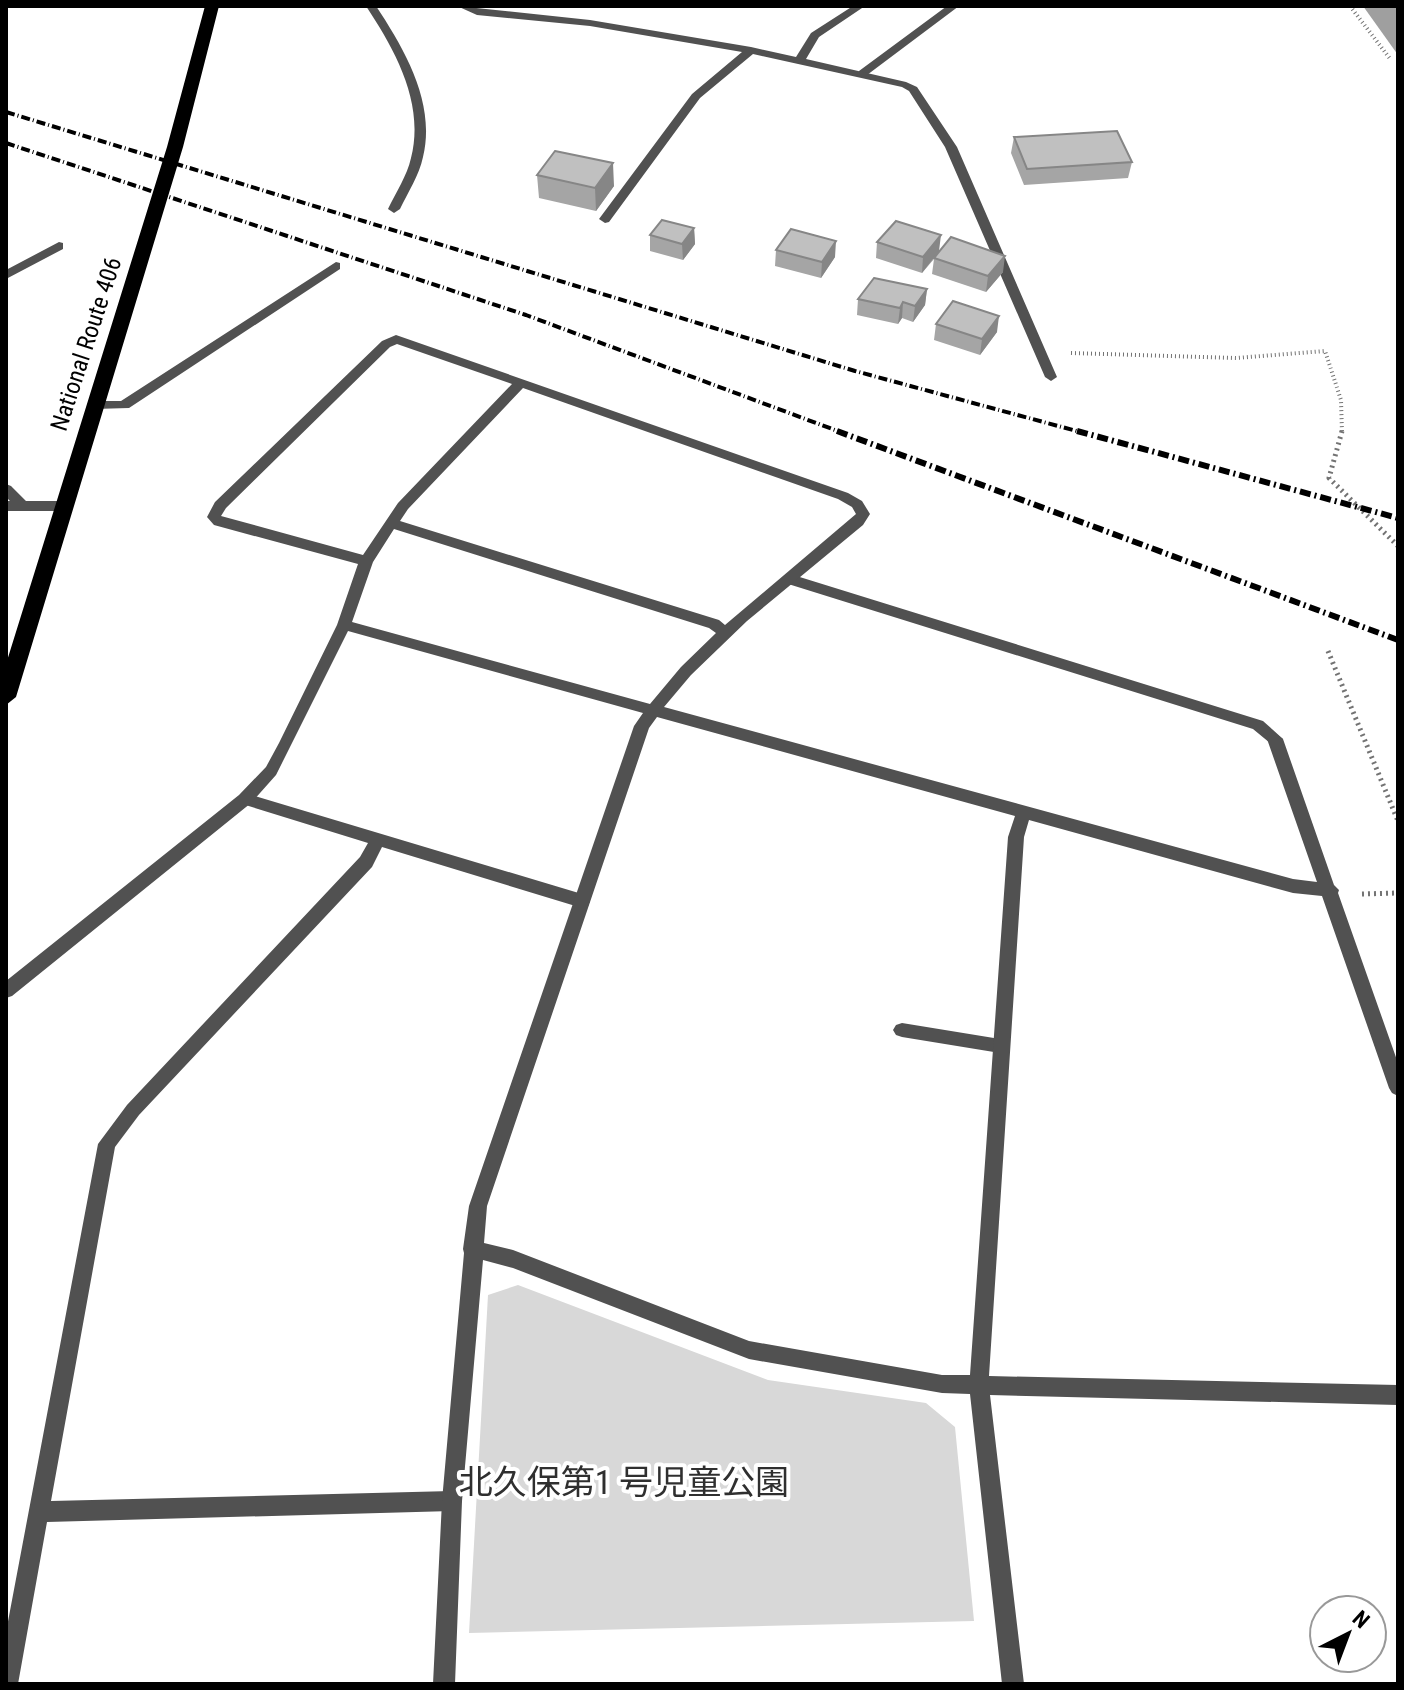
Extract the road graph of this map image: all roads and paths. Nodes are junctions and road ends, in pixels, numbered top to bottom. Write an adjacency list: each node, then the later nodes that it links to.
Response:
1 (212, 6): 19 (highway, National Route 406)
2 (371, 6): 11 (street)
3 (462, 6): 7 (street)
4 (860, 6): 8 (street)
5 (954, 6): 10 (street)
6 (1350, 6): 9 (path)
7 (751, 50): 8 (street); 12 (street)
8 (800, 60): 10 (street)
9 (1391, 60)
10 (863, 73): 16 (street)
11 (394, 209)
12 (605, 219)
13 (59, 246): 15 (street)
14 (336, 266): 19 (street)
15 (6, 275)
16 (1040, 352): 17 (street); 25 (path)
17 (1051, 377)
18 (520, 384): 24 (street); 26 (street); 27 (street)
19 (94, 405): 23 (highway, National Route 406)
20 (6, 489): 21 (street)
21 (22, 505): 22 (street); 23 (street)
22 (6, 506)
23 (62, 506): 31 (highway, National Route 406)
24 (393, 524): 26 (street); 29 (street)
25 (1398, 546)
26 (366, 561): 28 (street)
27 (790, 579): 29 (street); 37 (street)
28 (344, 625): 32 (street); 33 (street)
29 (727, 634): 32 (street)
30 (1328, 651): 35 (path)
31 (6, 697)
32 (654, 708): 34 (street); 40 (street)
33 (245, 799): 36 (street); 41 (street)
34 (1024, 812): 37 (street); 43 (street)
35 (1398, 821)
36 (378, 840): 40 (street); 49 (street)
37 (1331, 890): 44 (street)
38 (1398, 893): 39 (path)
39 (1353, 894)
40 (582, 901): 45 (street)
41 (6, 991)
42 (902, 1030): 43 (street)
43 (1000, 1046): 46 (street)
44 (1398, 1088)
45 (472, 1249): 46 (street); 48 (street)
46 (979, 1386): 47 (street); 52 (street)
47 (1398, 1395)
48 (452, 1501): 49 (street); 51 (street)
49 (38, 1512): 50 (street)
50 (7, 1684)
51 (444, 1684)
52 (1013, 1684)

